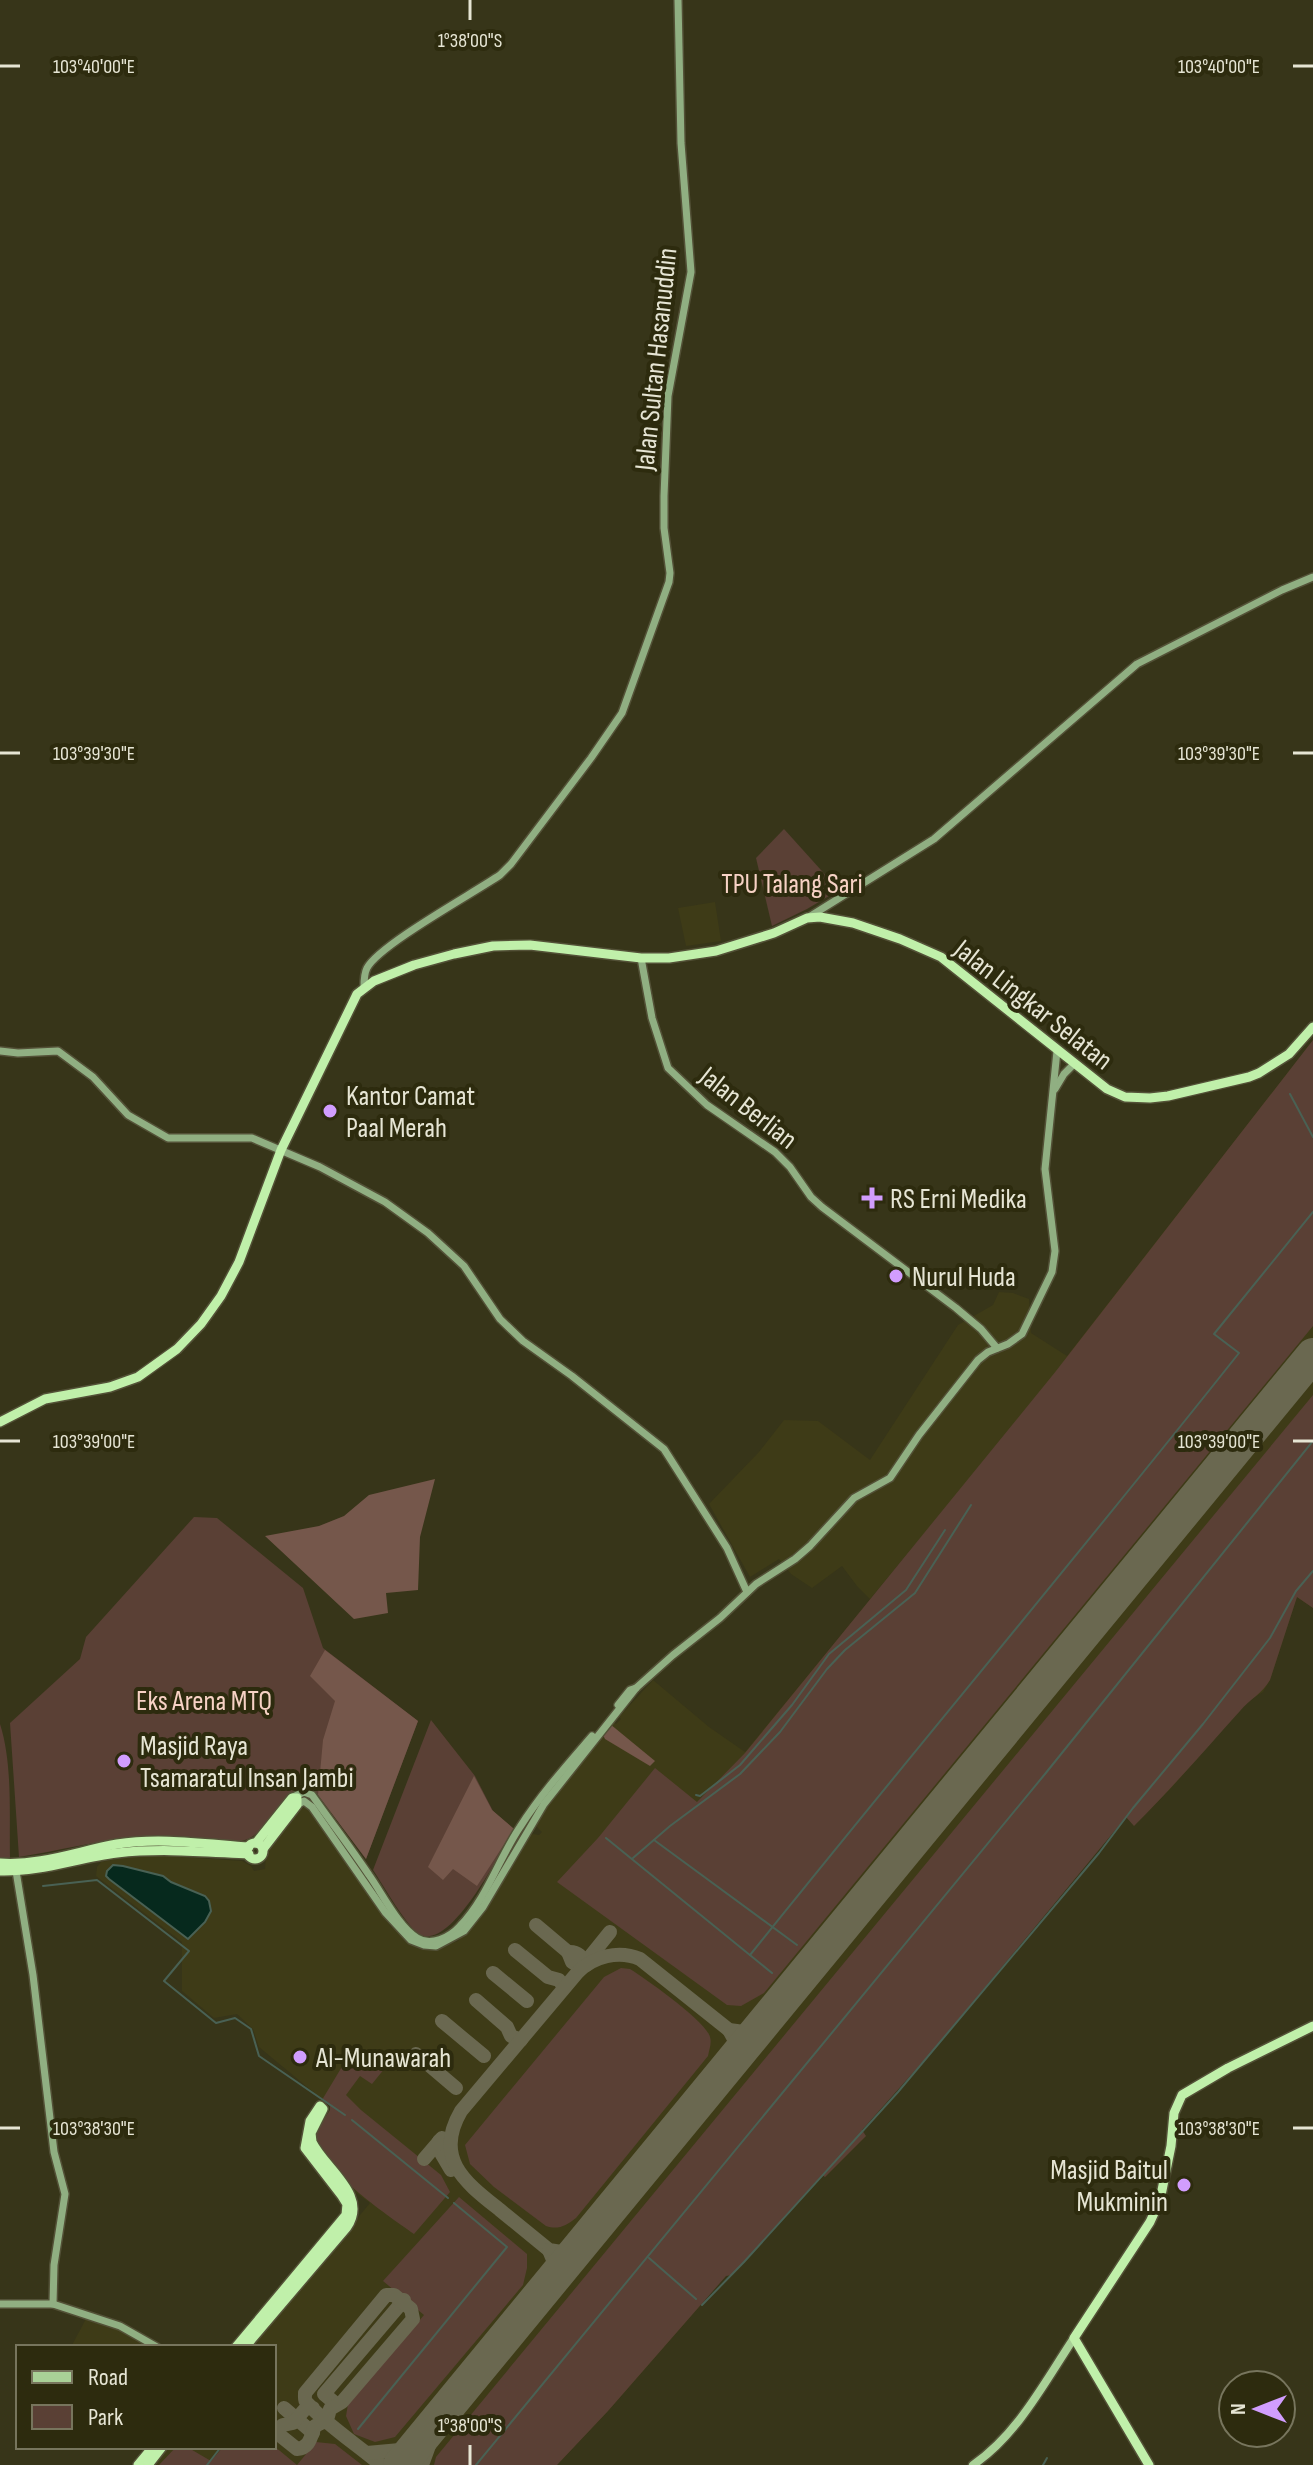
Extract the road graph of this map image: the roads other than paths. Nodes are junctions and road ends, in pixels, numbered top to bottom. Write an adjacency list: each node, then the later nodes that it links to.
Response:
1 (678, 0): 5 (street, Jalan Sultan Hasanuddin)
2 (1313, 577): 3 (street)
3 (807, 918): 4 (highway); 8 (highway, Jalan Lingkar Selatan)
4 (641, 958): 5 (highway); 12 (street, Jalan Berlian)
5 (364, 987): 11 (highway)
6 (1313, 1027): 9 (highway, Jalan Lingkar Selatan)
7 (0, 1051): 11 (street)
8 (1057, 1051): 9 (highway, Jalan Lingkar Selatan); 10 (street)
9 (1074, 1064): 10 (street)
10 (1052, 1095): 12 (street)
11 (281, 1150): 13 (highway); 14 (street)
12 (997, 1348): 14 (street)
13 (0, 1422)
14 (747, 1592): 15 (street)
15 (294, 1801): 16 (highway)
16 (254, 1848): 17 (highway); 19 (highway)
17 (0, 1863)
18 (0, 1871): 19 (highway)
19 (16, 1871): 23 (street)
20 (1313, 2026): 24 (highway)
21 (323, 2164): 21 (highway); 26 (highway); 27 (highway)
22 (0, 2304): 23 (street)
23 (53, 2304): 25 (street)
24 (1074, 2338): 32 (main road); 33 (highway)
25 (153, 2345)
26 (238, 2345)
27 (247, 2345)
28 (151, 2449): 30 (highway)
29 (160, 2449): 31 (highway)
30 (138, 2465)
31 (148, 2465)
32 (973, 2465)
33 (1149, 2465)

